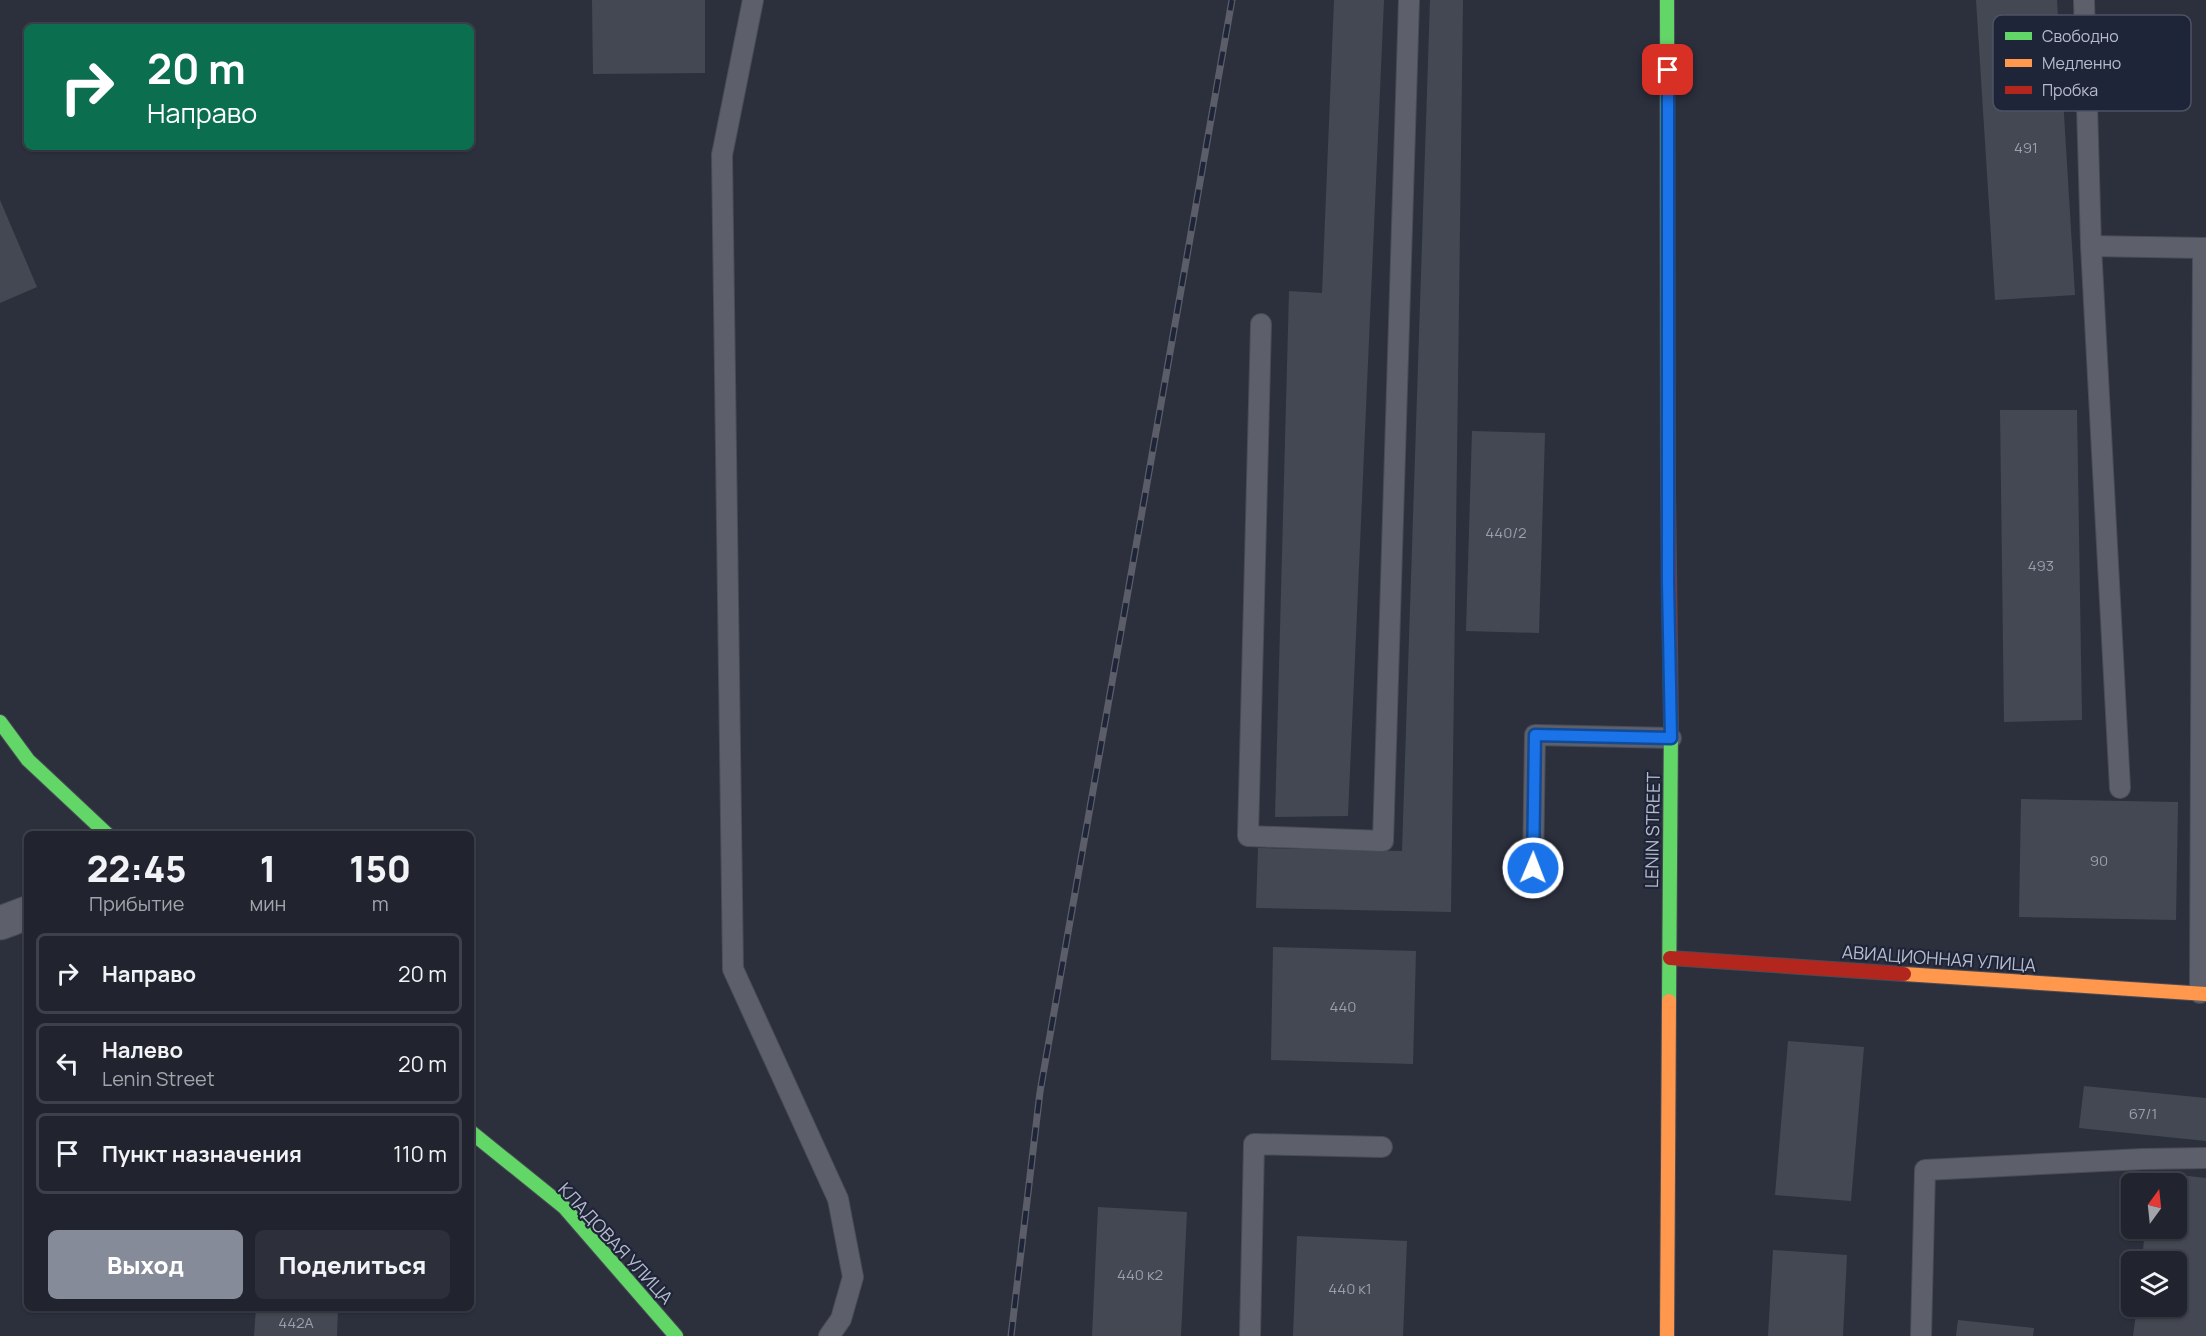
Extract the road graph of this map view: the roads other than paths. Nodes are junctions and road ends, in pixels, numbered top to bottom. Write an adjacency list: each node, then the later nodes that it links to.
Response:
1 (753, 0): 23 (lane)
2 (1409, 0): 9 (lane)
3 (1667, 0): 11 (main road, LENIN STREET)
4 (2084, 0): 5 (lane)
5 (2084, 15)
6 (2087, 111): 7 (lane)
7 (2091, 246): 8 (lane); 12 (lane)
8 (2205, 248): 18 (lane)
9 (1261, 324)
10 (0, 722): 13 (main road)
11 (1671, 738): 14 (lane); 17 (main road, LENIN STREET)
12 (2120, 788)
13 (104, 831)
14 (1533, 868)
15 (24, 914): 16 (street)
16 (0, 923)
17 (1670, 958): 18 (main road, АВИАЦИОННАЯ УЛИЦА); 25 (main road, LENIN STREET)
18 (2203, 994)
19 (474, 1134): 22 (main road, КЛАДОВАЯ УЛИЦА)
20 (1382, 1147): 24 (lane)
21 (2206, 1158): 26 (lane)
22 (676, 1336)
23 (829, 1336)
24 (1250, 1336)
25 (1667, 1336)
26 (1921, 1336)

